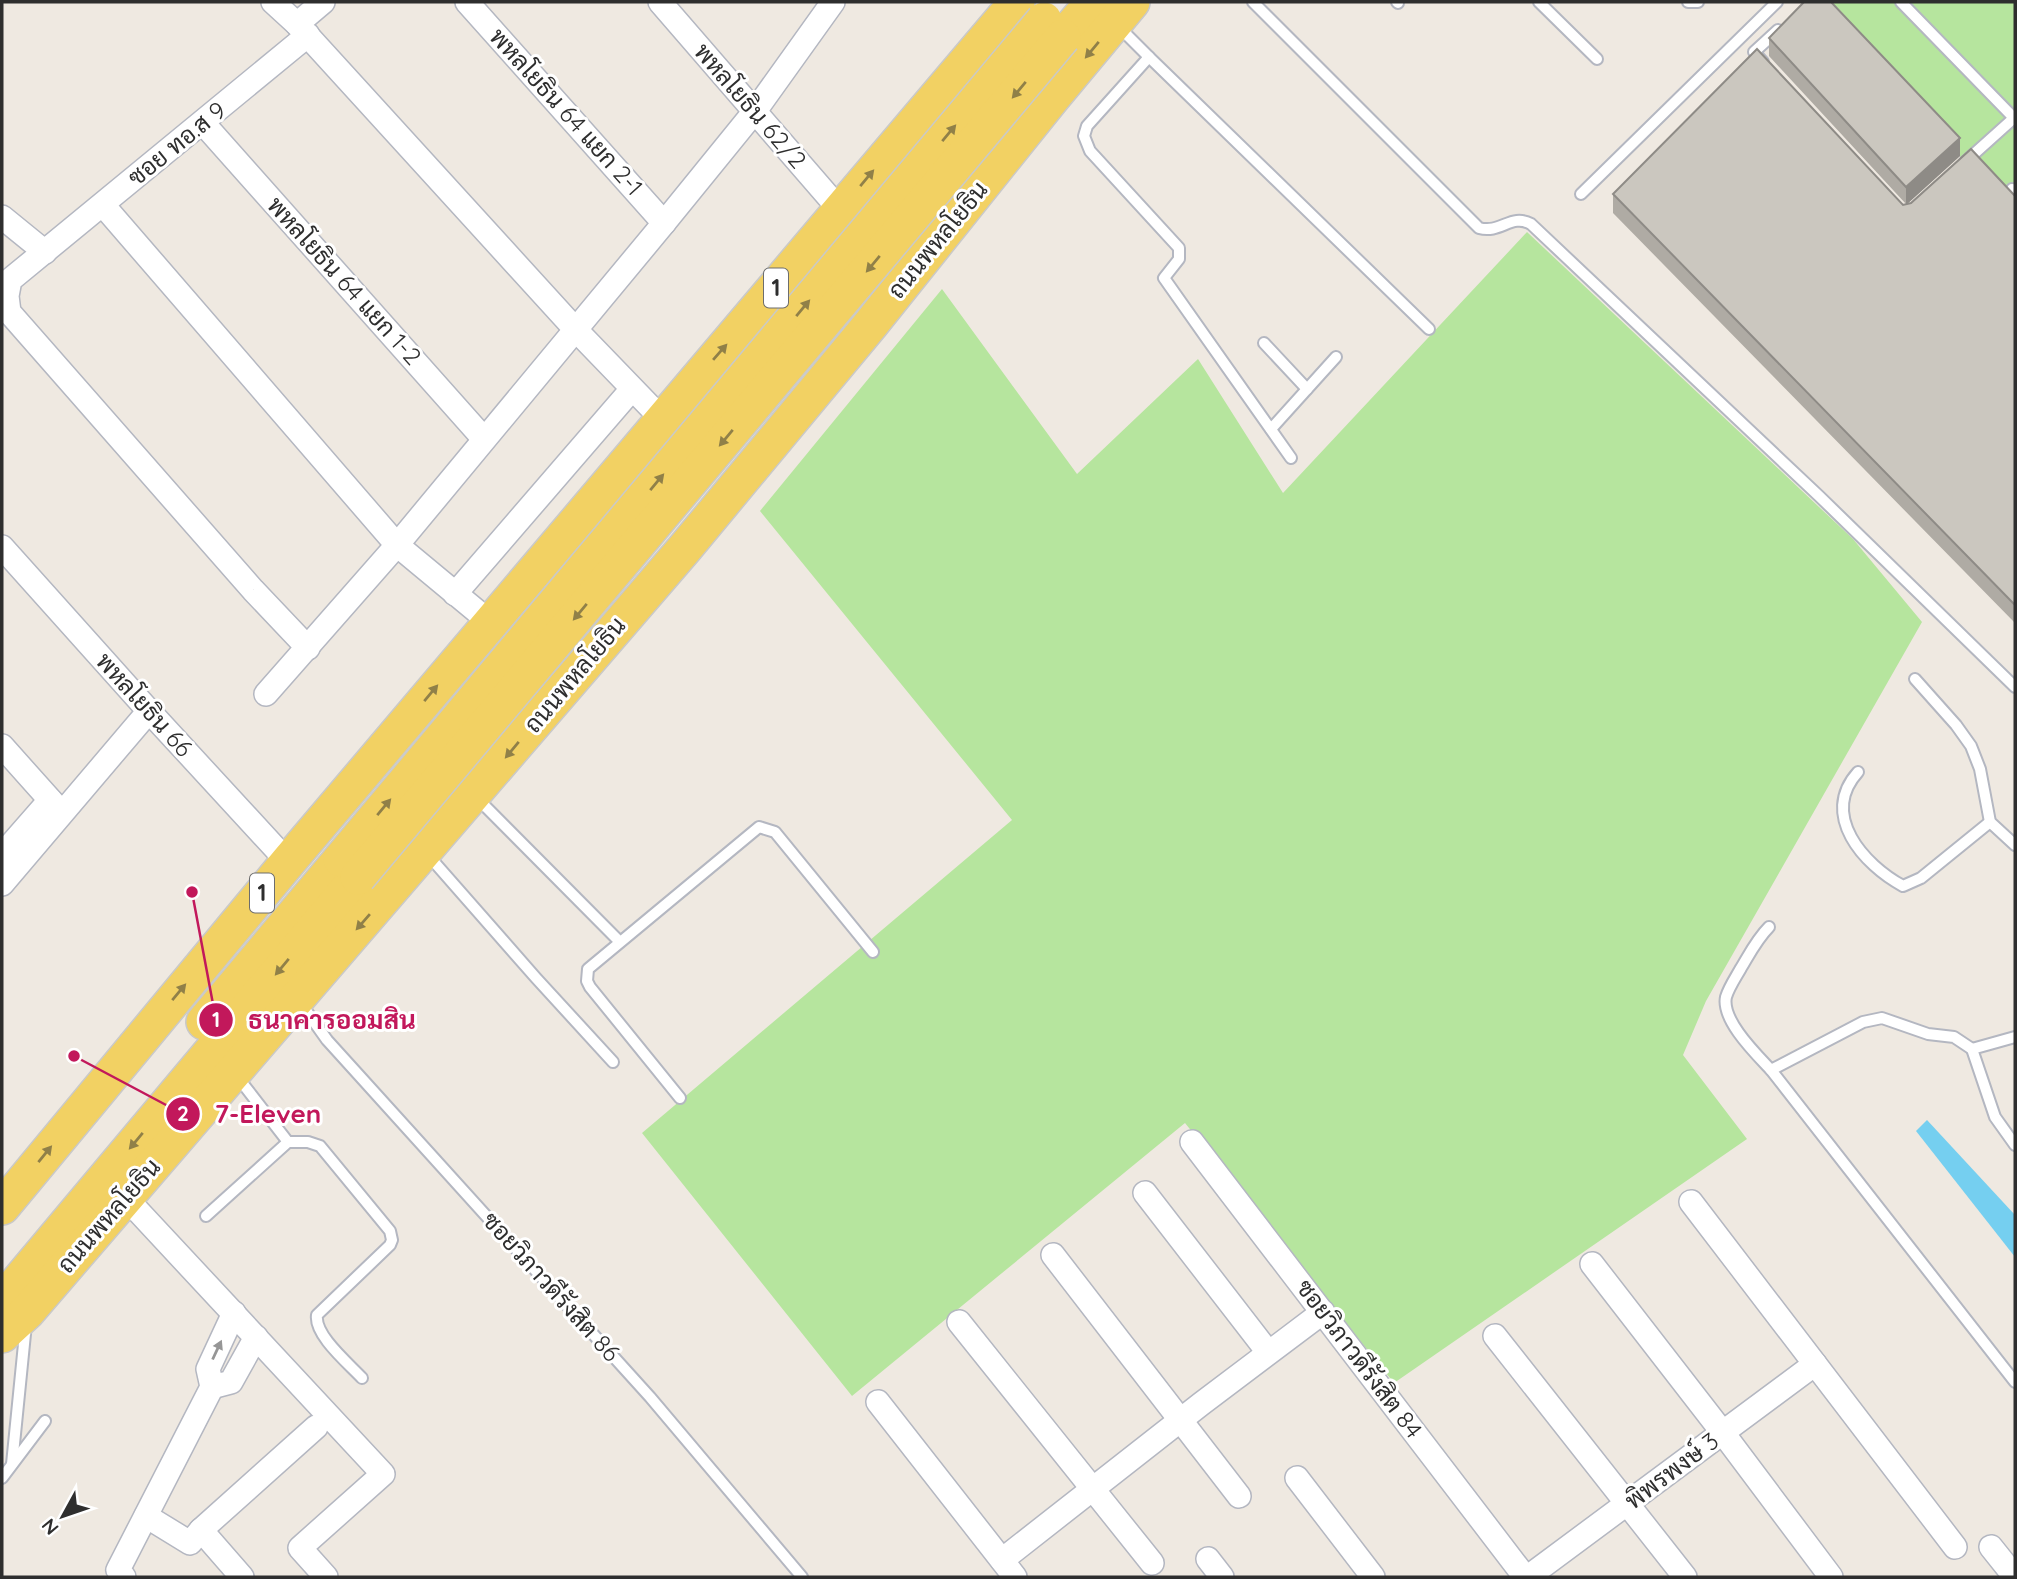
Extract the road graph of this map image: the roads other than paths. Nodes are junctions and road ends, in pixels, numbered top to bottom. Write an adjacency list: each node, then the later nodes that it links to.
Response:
1 (273, 2): 15 (street)
2 (323, 2): 15 (street, ซอย ทอ.ส 9)
3 (467, 2): 26 (street, พหลโยธิน 64 แยก 2-1)
4 (660, 2): 19 (street, พหลโยธิน 62/2)
5 (833, 2): 19 (street)
6 (1253, 2): 49 (lane)
7 (1539, 2): 17 (lane)
8 (1688, 2): 9 (lane)
9 (1698, 2)
10 (1777, 2): 22 (lane)
11 (1901, 2): 21 (lane)
12 (1114, 9): 13 (main road, ถนนพหลโยธิน); 16 (lane); 29 (main road, ถนนพหลโยธิน, one-way to 29)
13 (1046, 15): 24 (main road, ถนนพหลโยธิน / 1, one-way to 13); 61 (main road, ถนนพหลโยธิน, bridge)
14 (1790, 19): 18 (lane)
15 (302, 29): 20 (street, ซอย ทอ.ส 9); 31 (street)
16 (1149, 57): 30 (lane); 37 (lane)
17 (1597, 59)
18 (1773, 73)
19 (755, 111): 24 (street, พหลโยธิน 62/2); 26 (street)
20 (203, 123): 23 (street, ซอย ทอ.ส 9); 38 (street, พหลโยธิน 64 แยก 1-2)
21 (1955, 172)
22 (1581, 194)
23 (103, 205): 27 (street, ซอย ทอ.ส 9); 40 (street)
24 (840, 210): 28 (main road, ถนนพหลโยธิน / 1)
25 (2, 217): 27 (street)
26 (664, 223): 31 (street)
27 (45, 252): 47 (street, ซอย ทอ.ส 9)
28 (796, 264): 29 (main road); 36 (main road, ถนนพหลโยธิน / 1, one-way to 28)
29 (871, 324): 42 (main road, ถนนพหลโยธิน)
30 (1429, 329)
31 (576, 330): 34 (street); 38 (street)
32 (1264, 344): 35 (lane)
33 (1336, 357): 35 (lane)
34 (632, 389): 36 (street); 44 (street)
35 (1307, 389): 37 (lane)
36 (661, 419): 42 (street); 43 (main road, ถนนพหลโยธิน / 1)
37 (1271, 429): 39 (lane)
38 (484, 439): 40 (street)
39 (1290, 458)
40 (397, 545): 44 (street); 47 (street)
41 (2, 547): 51 (street, พหลโยธิน 66)
42 (685, 548): 46 (main road, ถนนพหลโยธิน)
43 (534, 572): 45 (main road, ถนนพหลโยธิน / 1); 46 (main road)
44 (455, 594): 45 (street)
45 (491, 623): 60 (main road, ถนนพหลโยธิน / 1, one-way to 45)
46 (603, 642): 54 (main road, ถนนพหลโยธิน, one-way to 54)
47 (308, 648): 50 (street)
48 (1915, 679): 56 (lane)
49 (2015, 687)
50 (267, 694)
51 (149, 711): 55 (street); 60 (street, พหลโยธิน 66)
52 (2, 746): 55 (street)
53 (1858, 772): 56 (lane)
54 (474, 794): 58 (main road, ถนนพหลโยธิน); 64 (lane)
55 (55, 806): 59 (street); 62 (street)
56 (1990, 822): 57 (lane)
57 (2015, 845)
58 (425, 851): 66 (main road, ถนนพหลโยธิน, one-way to 66); 69 (lane)
59 (2, 855)
60 (288, 862): 79 (main road, ถนนพหลโยธิน / 1, one-way to 60)
61 (349, 868): 82 (main road, ถนนพหลโยธิน); 86 (main road, ถนนพหลโยธิน, one-way to 86)
62 (2, 884)
63 (1769, 927): 70 (lane)
64 (620, 942): 65 (lane); 72 (lane)
65 (873, 952)
66 (297, 998): 71 (main road, ถนนพหลโยธิน); 115 (lane, ซอยวิภาวดีรังสิต 86)
67 (2015, 1037): 68 (lane)
68 (1972, 1049): 70 (lane); 75 (lane)
69 (613, 1062)
70 (1771, 1070): 93 (lane)
71 (233, 1071): 73 (lane); 77 (main road, ถนนพหลโยธิน)
72 (680, 1098)
73 (288, 1142): 80 (lane); 92 (lane)
74 (1192, 1142): 84 (street, ซอยวิภาวดีรังสิต 84)
75 (2015, 1145)
76 (1144, 1193): 90 (street)
77 (125, 1197): 85 (street); 86 (main road, ถนนพหลโยธิน)
78 (1691, 1202): 91 (street)
79 (2, 1207)
80 (205, 1216)
81 (1053, 1255): 96 (street)
82 (2, 1263)
83 (1592, 1264): 99 (street)
84 (1323, 1312): 90 (street); 117 (street, ซอยวิภาวดีรังสิต 84)
85 (234, 1313): 89 (street); 94 (street, one-way to 85)
86 (10, 1316): 100 (lane)
87 (959, 1322): 103 (street)
88 (1495, 1336): 105 (street)
89 (256, 1337): 94 (street); 114 (street)
90 (1268, 1352): 96 (street)
91 (1815, 1364): 99 (street, พิพรพงษ์ 3); 108 (street)
92 (362, 1378)
93 (2015, 1382)
94 (212, 1387): 106 (street)
95 (878, 1402): 111 (street)
96 (1180, 1420): 103 (street); 104 (street)
97 (45, 1421): 100 (lane)
98 (316, 1427): 107 (street)
99 (1723, 1433): 105 (street, พิพรพงษ์ 3); 119 (street)
100 (12, 1464): 101 (lane)
101 (2, 1478)
102 (1297, 1478): 116 (street)
103 (1091, 1490): 110 (street); 111 (street)
104 (1239, 1496)
105 (1627, 1504): 117 (street, พิพรพงษ์ 3); 118 (street)
106 (146, 1516): 107 (street); 112 (street)
107 (201, 1530): 113 (street)
108 (1955, 1547)
109 (1991, 1547): 120 (street)
110 (1152, 1563)
111 (1008, 1569)
112 (124, 1577)
113 (242, 1577)
114 (326, 1577)
115 (802, 1577)
116 (1373, 1577)
117 (1527, 1577)
118 (1685, 1577)
119 (1831, 1577)
120 (2015, 1577)

